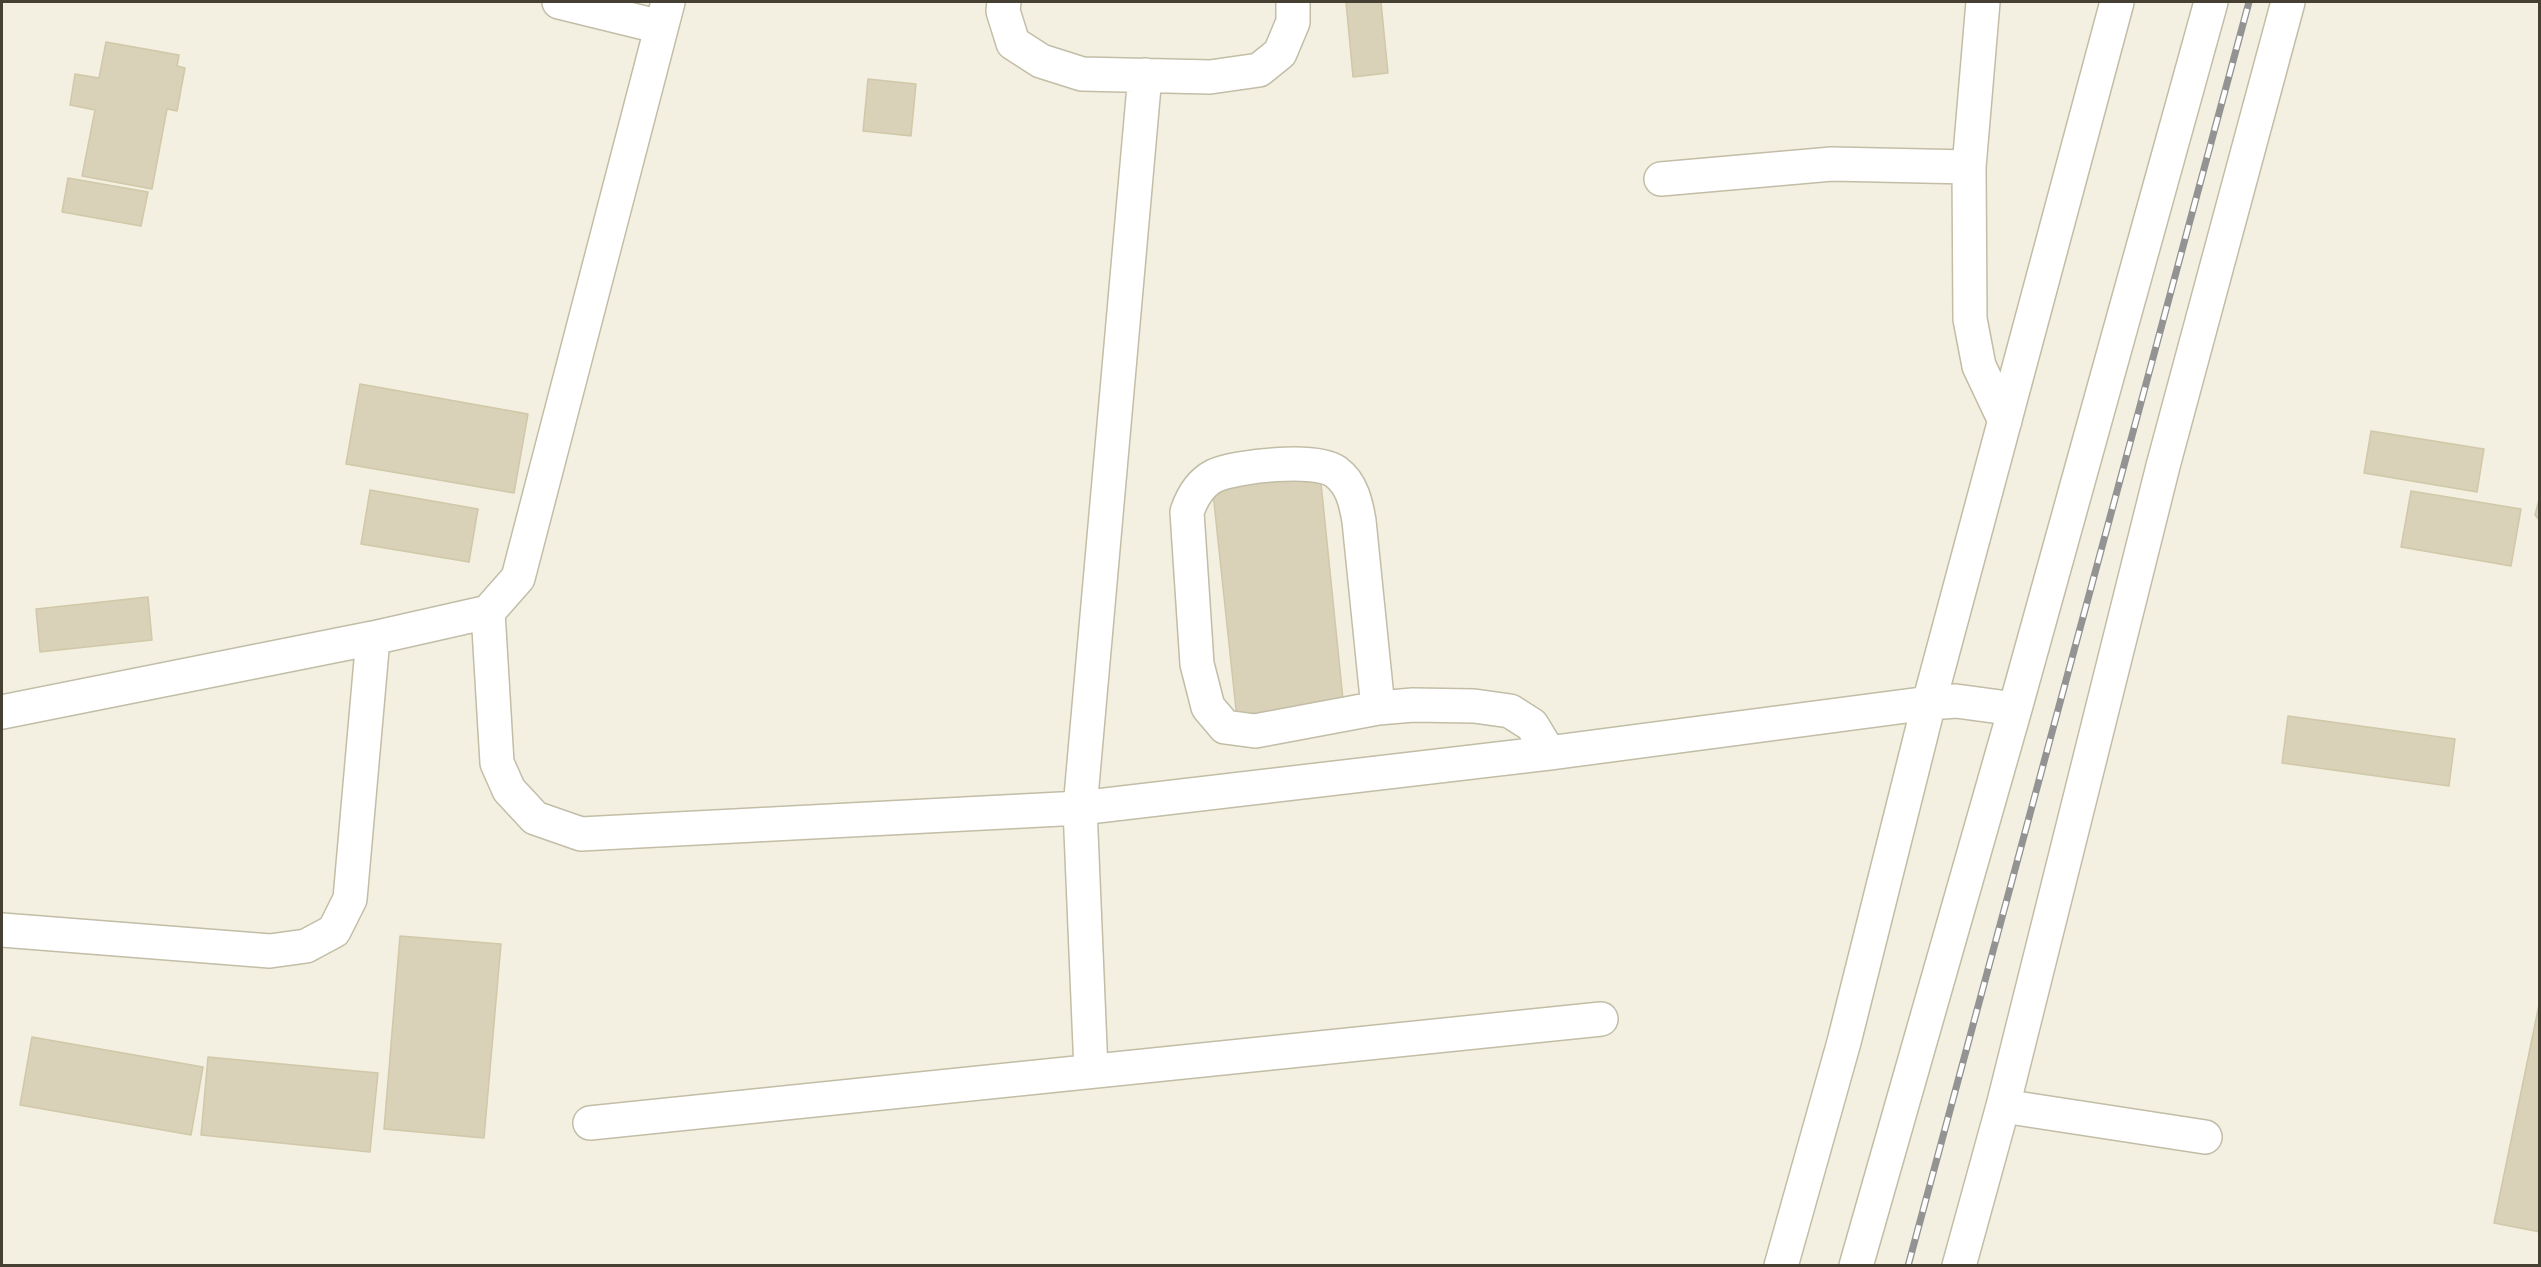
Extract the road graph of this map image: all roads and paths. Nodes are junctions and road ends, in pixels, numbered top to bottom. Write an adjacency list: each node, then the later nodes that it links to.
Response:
1 (559, 2): 8 (street)
2 (1004, 2): 9 (street)
3 (1293, 2): 9 (street)
4 (1983, 2): 10 (street)
5 (2117, 2): 12 (street)
6 (2211, 2): 16 (street)
7 (2288, 2): 24 (street)
8 (664, 14): 13 (street)
9 (1145, 75): 20 (street)
10 (1969, 167): 11 (street); 12 (street)
11 (1661, 179)
12 (2005, 421): 15 (street)
13 (488, 612): 14 (street); 20 (street)
14 (373, 638): 18 (street); 21 (street)
15 (1943, 702): 16 (street); 19 (street); 27 (street)
16 (2004, 707): 28 (street)
17 (1378, 708): 17 (street); 19 (street)
18 (2, 712)
19 (1549, 753): 20 (street)
20 (1080, 808): 23 (street)
21 (2, 930)
22 (1601, 1019): 23 (street)
23 (1091, 1071): 25 (street)
24 (2002, 1106): 26 (street); 29 (street)
25 (590, 1123)
26 (2205, 1137)
27 (1781, 1266)
28 (1856, 1266)
29 (1959, 1266)

